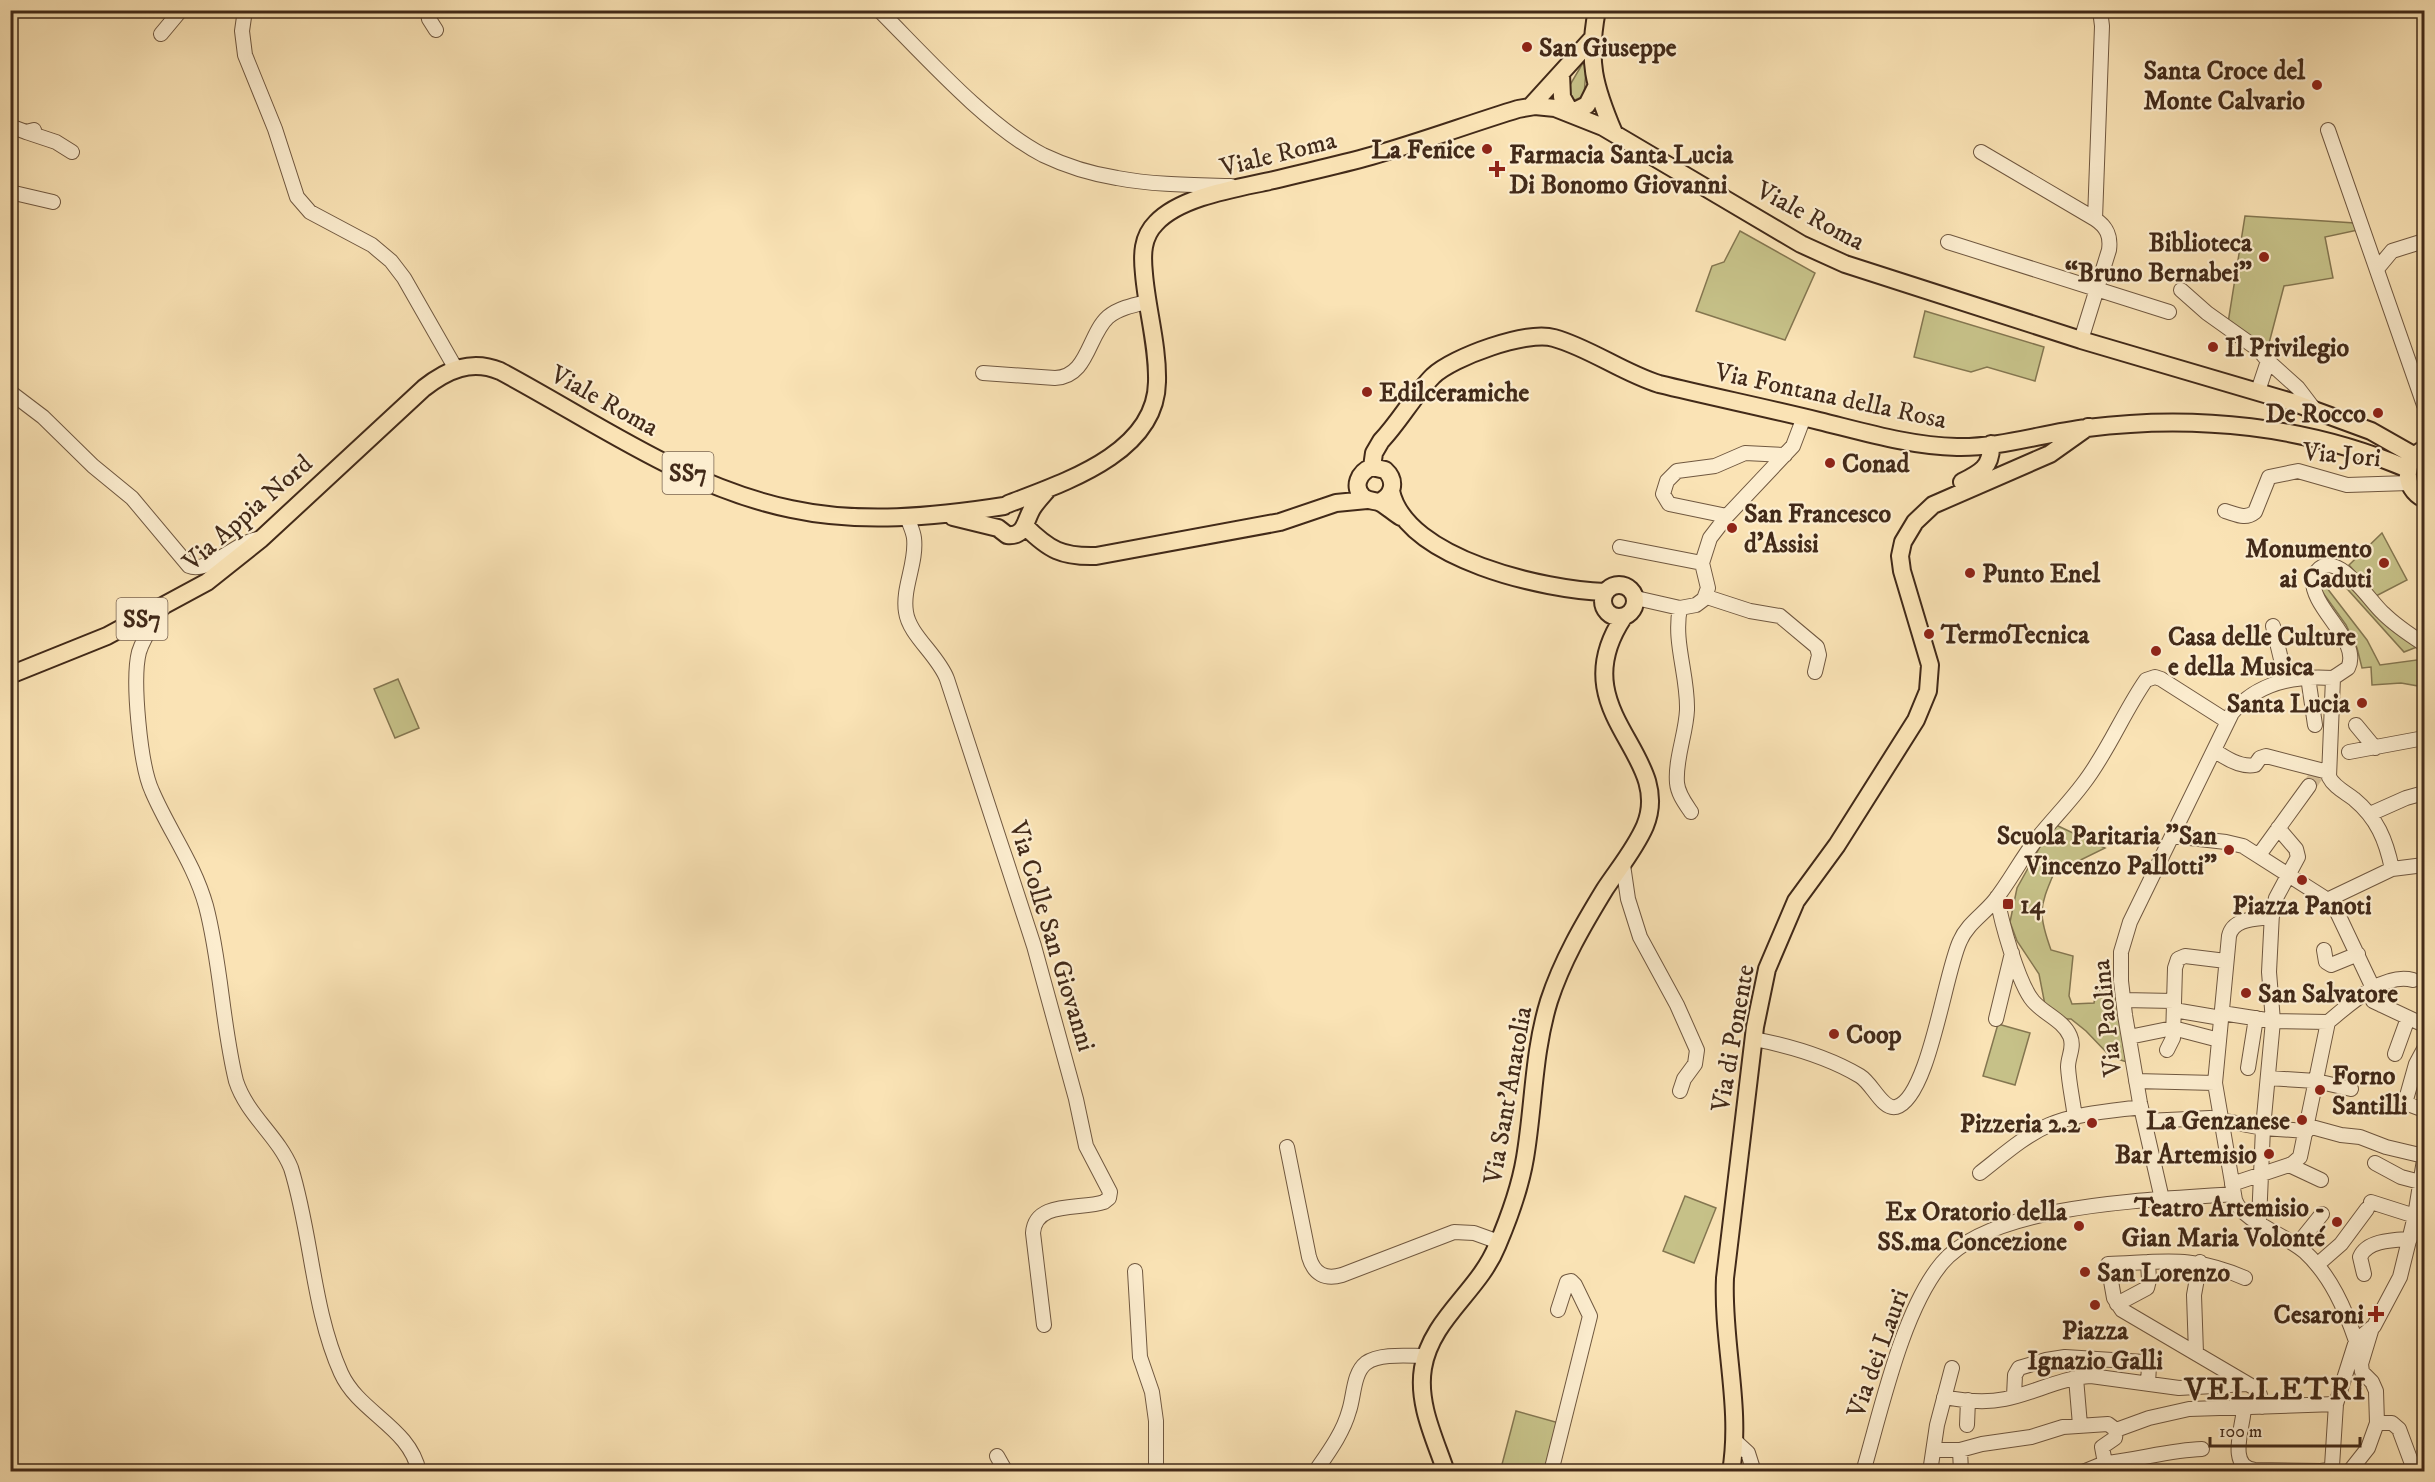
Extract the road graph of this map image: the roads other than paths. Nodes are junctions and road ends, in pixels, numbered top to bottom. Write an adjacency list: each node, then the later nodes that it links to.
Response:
1 (181, 10): 8 (street)
2 (245, 10): 32 (street)
3 (427, 10): 7 (street)
4 (879, 10): 19 (street)
5 (1596, 10): 9 (main road)
6 (2100, 10): 22 (street)
7 (435, 30)
8 (160, 34)
9 (1591, 40): 10 (main road); 11 (main road)
10 (1561, 74): 12 (main road); 13 (main road)
11 (1596, 87): 13 (main road); 16 (main road)
12 (1531, 106): 13 (main road, Viale Roma); 19 (main road, Viale Roma)
13 (1571, 113): 16 (main road, Viale Roma)
14 (10, 126): 17 (street)
15 (2328, 130): 25 (street)
16 (1614, 133): 30 (main road, Viale Roma)
17 (72, 152)
18 (1981, 152): 22 (street)
19 (1248, 186): 28 (main road, Viale Roma)
20 (10, 192): 21 (street)
21 (53, 202)
22 (2095, 219): 26 (street)
23 (1948, 242): 26 (street)
24 (2424, 242): 25 (street)
25 (2377, 269): 36 (street)
26 (2098, 290): 29 (street); 30 (street)
27 (2181, 290): 31 (street)
28 (1147, 302): 33 (street); 46 (main road, Viale Roma)
29 (2169, 312)
30 (2081, 340): 34 (main road, Viale Roma)
31 (2268, 361): 34 (street); 37 (street)
32 (458, 368): 54 (main road, Viale Roma / SS7); 58 (main road, Via Appia Nord / SS7)
33 (983, 373)
34 (2258, 391): 37 (main road, Viale Roma)
35 (11, 393): 58 (street)
36 (2424, 405)
37 (2314, 409): 43 (main road, Viale Roma)
38 (1804, 417): 41 (main road, Via Fontana della Rosa); 42 (street); 44 (main road, Via Fontana della Rosa)
39 (2088, 428): 40 (main road, Via Fontana della Rosa); 43 (main road, Via Fontana della Rosa); 45 (main road, Via di Ponente)
40 (2029, 437): 41 (main road, Via Fontana della Rosa); 45 (main road)
41 (1991, 444): 48 (main road, Via di Ponente)
42 (1785, 455): 55 (street); 55 (street)
43 (2413, 464): 49 (main road); 52 (street, Via Jori)
44 (1372, 471): 47 (main road); 47 (main road); 50 (main road)
45 (2014, 471): 48 (main road, Via di Ponente)
46 (1049, 488): 51 (main road, Viale Roma); 56 (main road)
47 (1379, 498): 50 (main road); 63 (main road)
48 (1944, 499): 113 (main road, Via di Ponente)
49 (2423, 501)
50 (1336, 503): 60 (main road)
51 (1006, 505): 53 (main road, Viale Roma); 56 (main road); 57 (main road)
52 (2225, 511)
53 (936, 514): 54 (main road, Viale Roma / SS7); 57 (main road, Viale Roma / SS7)
54 (907, 516): 156 (street, Via Colle San Giovanni)
55 (1727, 516): 61 (street)
56 (1026, 524): 57 (main road); 60 (main road)
57 (1002, 531): 60 (main road, Viale Roma)
58 (261, 539): 64 (main road, Via Appia Nord / SS7)
59 (1620, 547): 61 (street)
60 (1053, 551)
61 (1701, 563): 62 (street)
62 (1707, 597): 65 (street); 68 (street)
63 (1618, 605): 65 (street); 87 (main road, Via Sant'Anatolia)
64 (163, 608): 69 (main road, Via Appia Nord / SS7); 182 (street)
65 (1680, 608): 82 (street)
66 (2272, 626): 72 (street)
67 (2424, 644): 71 (street)
68 (1815, 672)
69 (10, 675)
70 (2308, 677): 71 (street, Via Paolina); 72 (street, Via Paolina); 74 (street)
71 (2333, 678): 80 (street)
72 (2286, 680): 73 (street, Via Paolina)
73 (2227, 721): 78 (street, Via Paolina); 92 (street)
74 (2315, 725)
75 (2356, 725): 77 (street)
76 (2424, 738): 77 (street)
77 (2374, 748): 79 (street)
78 (2214, 750): 80 (street); 85 (street, Via Paolina)
79 (2349, 752)
80 (2318, 776): 83 (street); 84 (street)
81 (2424, 793): 83 (street)
82 (1691, 812)
83 (2370, 814): 89 (street)
84 (2278, 828): 86 (street); 90 (street)
85 (2172, 836): 86 (street); 101 (street, Via Paolina)
86 (2259, 855): 90 (street)
87 (1623, 865): 124 (street); 146 (main road, Via Sant'Anatolia)
88 (2424, 865): 89 (street)
89 (2391, 869): 91 (street)
90 (2290, 874): 91 (street); 93 (street)
91 (2327, 900): 96 (street)
92 (1994, 901): 95 (street); 113 (street)
93 (2272, 917): 97 (street); 108 (street)
94 (2324, 950): 96 (street)
95 (2012, 953): 107 (street); 127 (street)
96 (2358, 954): 99 (street)
97 (2226, 961): 102 (street); 104 (street)
98 (2412, 980): 99 (street)
99 (2375, 988): 100 (street); 103 (street)
100 (2361, 995): 103 (street); 109 (street)
101 (2123, 1000): 102 (street); 112 (street, Via Paolina)
102 (2174, 1005): 104 (street); 111 (street)
103 (2381, 1005): 106 (street)
104 (2221, 1015): 105 (street); 114 (street)
105 (2256, 1018): 108 (street); 118 (street)
106 (2408, 1018): 110 (street); 117 (street)
107 (1996, 1019)
108 (2272, 1020): 109 (street); 119 (street)
109 (2328, 1022): 121 (street)
110 (2424, 1025)
111 (2173, 1028): 112 (street); 114 (street); 116 (street)
112 (2129, 1036): 120 (street, Via Paolina)
113 (1754, 1038): 175 (main road, Via di Ponente)
114 (2219, 1040): 122 (street)
115 (2424, 1049): 126 (street)
116 (2167, 1050)
117 (2395, 1054)
118 (2248, 1068)
119 (2268, 1078): 121 (street); 130 (street)
120 (2136, 1081): 122 (street); 125 (street, Via Paolina)
121 (2316, 1081): 123 (street); 131 (street)
122 (2215, 1083): 128 (street)
123 (2351, 1089)
124 (1680, 1091)
125 (2141, 1107): 127 (street); 129 (street, Via Paolina)
126 (2424, 1110)
127 (2075, 1118): 136 (street)
128 (2223, 1120): 129 (street); 130 (street); 140 (street)
129 (2146, 1121): 141 (street, Via Paolina)
130 (2263, 1128): 131 (street); 137 (street)
131 (2307, 1129): 133 (street); 135 (street)
132 (1287, 1147): 146 (street)
133 (2424, 1158): 139 (street)
134 (2374, 1163): 139 (street)
135 (2289, 1165): 137 (street, Via dei Lauri); 138 (street)
136 (1980, 1173)
137 (2260, 1175): 140 (street, Via dei Lauri); 144 (street)
138 (2320, 1180)
139 (2420, 1182): 143 (street)
140 (2233, 1189): 141 (street, Via dei Lauri); 144 (street)
141 (2158, 1200): 190 (street, Via dei Lauri)
142 (2322, 1214): 147 (street)
143 (2415, 1216): 145 (street); 150 (street)
144 (2259, 1221): 147 (street)
145 (2409, 1239): 152 (street); 157 (street)
146 (1499, 1242): 160 (main road, Via Sant'Anatolia)
147 (2297, 1245): 150 (street)
148 (2148, 1262): 149 (street); 154 (street); 154 (street)
149 (2200, 1262): 153 (street); 159 (street)
150 (2317, 1265): 158 (street)
151 (1135, 1271): 184 (street)
152 (2364, 1274)
153 (2245, 1278)
154 (2117, 1304): 159 (street)
155 (1558, 1310): 187 (street)
156 (1044, 1325)
157 (2373, 1326): 158 (street); 171 (street)
158 (2356, 1341): 168 (street)
159 (2196, 1353): 164 (street)
160 (1425, 1356): 185 (street); 186 (main road, Via Sant'Anatolia)
161 (1952, 1368): 166 (street)
162 (2076, 1378): 163 (street); 165 (street); 173 (street)
163 (2148, 1383): 164 (street); 165 (street)
164 (2247, 1384): 170 (street)
165 (2014, 1396): 167 (street)
166 (1944, 1397): 167 (street); 177 (street)
167 (1968, 1401): 172 (street)
168 (2336, 1404): 169 (street); 170 (street)
169 (2244, 1407): 170 (street); 174 (street)
170 (2262, 1407)
171 (2377, 1423): 195 (street); 196 (street)
172 (1967, 1425)
173 (2080, 1425): 174 (street); 178 (street)
174 (2116, 1430): 180 (street)
175 (1735, 1441): 188 (main road, Via di Ponente); 189 (street)
176 (2202, 1449): 180 (street)
177 (1934, 1450): 178 (street); 191 (street)
178 (1960, 1450): 192 (street)
179 (997, 1456): 183 (street)
180 (2105, 1463): 194 (street)
181 (2046, 1471): 193 (street)
182 (419, 1472)
183 (1006, 1472)
184 (1156, 1472)
185 (1315, 1472)
186 (1446, 1472)
187 (1551, 1472)
188 (1731, 1472)
189 (1754, 1472)
190 (1863, 1472)
191 (1930, 1472)
192 (1961, 1472)
193 (2031, 1472)
194 (2083, 1472)
195 (2349, 1472)
196 (2415, 1472)

